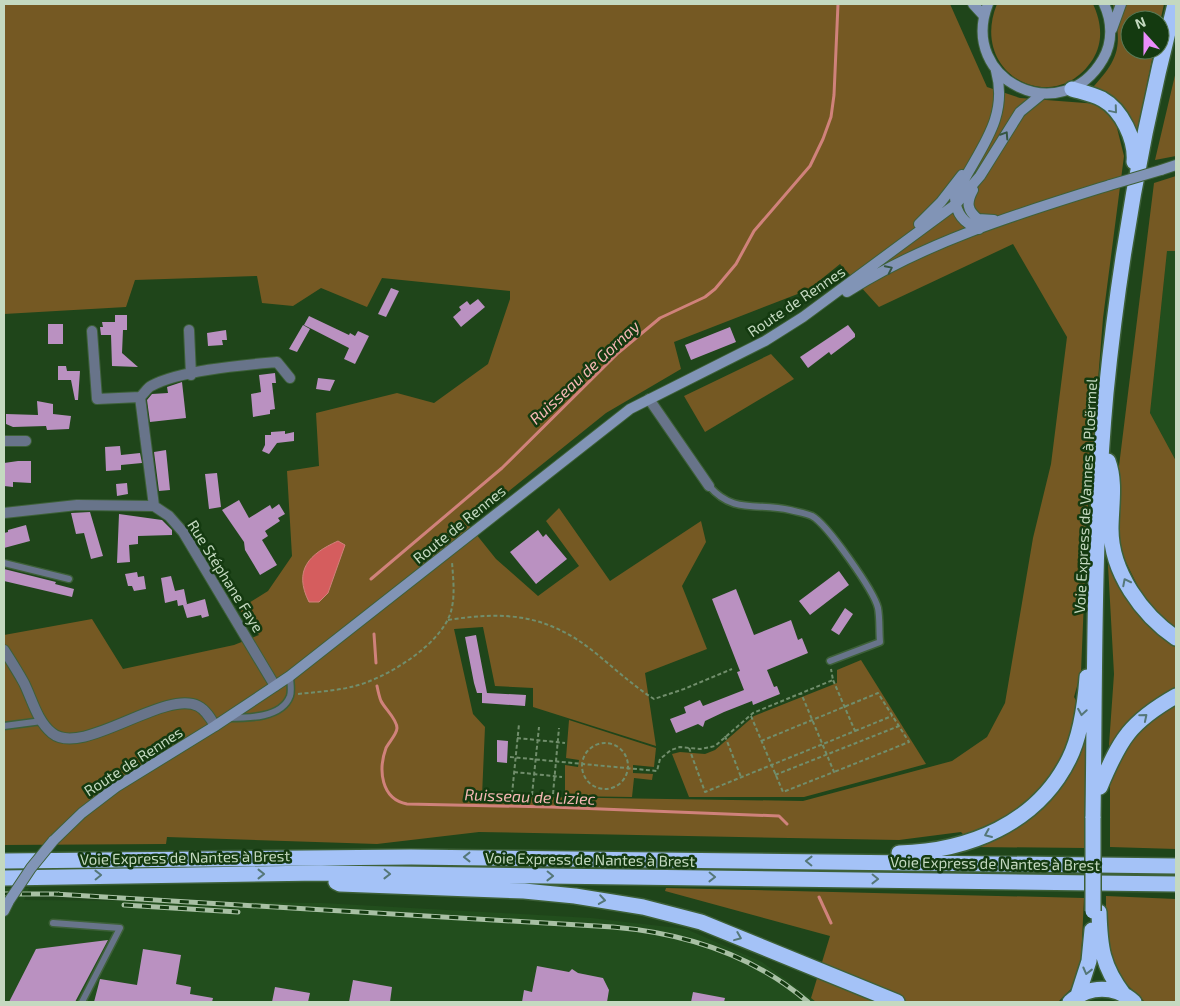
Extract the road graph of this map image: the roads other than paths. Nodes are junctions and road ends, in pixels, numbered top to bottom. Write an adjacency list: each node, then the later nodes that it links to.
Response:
1 (973, 4): 6 (main road)
2 (988, 4): 6 (main road)
3 (1104, 4): 8 (main road)
4 (1121, 4): 8 (main road)
5 (1175, 4): 22 (highway, Voie Express de Vannes à Ploërmel)
6 (984, 16): 13 (main road)
7 (1176, 25): 10 (highway, Voie Express de Vannes à Ploërmel)
8 (1111, 32): 14 (main road)
9 (1176, 34): 11 (highway)
10 (1170, 46)
11 (1170, 48)
12 (1167, 60): 33 (highway, Voie Express de Vannes à Ploërmel)
13 (996, 70): 15 (main road); 16 (main road, Route de Rennes)
14 (1072, 89): 15 (main road); 22 (highway, one-way to 22)
15 (1042, 94): 18 (main road, Route de Rennes, one-way to 15)
16 (980, 153): 19 (main road, Route de Rennes); 23 (main road, Route de Rennes)
17 (1176, 165): 20 (main road, bridge)
18 (980, 176): 19 (main road, Route de Rennes); 20 (main road)
19 (956, 204): 21 (main road); 23 (main road, Route de Rennes)
20 (1005, 218): 21 (main road)
21 (979, 229): 24 (main road, one-way to 21)
22 (1128, 229): 37 (highway, Voie Express de Vannes à Ploërmel)
23 (894, 248): 24 (main road, Route de Rennes)
24 (830, 298): 30 (main road, Route de Rennes)
25 (189, 330): 27 (street)
26 (92, 331): 29 (street)
27 (191, 375): 28 (street); 29 (street)
28 (290, 378)
29 (140, 397): 35 (street)
30 (649, 399): 34 (street); 43 (main road, Route de Rennes)
31 (4, 441): 32 (street)
32 (26, 442)
33 (1108, 461): 40 (highway, one-way to 33); 50 (highway, Voie Express de Vannes à Ploërmel)
34 (709, 486): 42 (lane)
35 (154, 506): 36 (street); 44 (street, Rue Stéphane Faye)
36 (4, 513)
37 (1098, 560): 51 (highway, Voie Express de Vannes à Ploërmel); 54 (highway, one-way to 54)
38 (4, 563): 39 (lane)
39 (69, 579)
40 (1176, 638)
41 (4, 650): 47 (street)
42 (830, 660)
43 (290, 676): 44 (main road, Route de Rennes); 46 (lane)
44 (276, 686): 46 (main road, Route de Rennes)
45 (1176, 696): 50 (highway, one-way to 45)
46 (228, 718): 49 (main road, Route de Rennes)
47 (42, 721): 48 (lane); 49 (street)
48 (4, 726)
49 (215, 726): 60 (main road, Route de Rennes, bridge)
50 (1100, 787): 51 (highway, Voie Express de Vannes à Ploërmel)
51 (1097, 818): 61 (highway, Voie Express de Vannes à Ploërmel)
52 (1176, 857): 55 (highway)
53 (4, 861): 54 (highway, Voie Express de Nantes à Brest, one-way to 53)
54 (857, 862): 55 (highway, Voie Express de Nantes à Brest)
55 (1127, 865): 56 (highway, Voie Express de Nantes à Brest)
56 (1176, 866)
57 (321, 874): 58 (highway, Voie Express de Nantes à Brest, one-way to 57); 59 (highway, Voie Express de Nantes à Brest, one-way to 59); 66 (highway, one-way to 66)
58 (4, 878)
59 (1173, 885)
60 (4, 911)
61 (1096, 911): 63 (highway, Voie Express de Vannes à Ploërmel, one-way to 63); 64 (highway, Voie Express de Vannes à Ploërmel)
62 (54, 923): 65 (lane)
63 (1074, 998): 64 (highway)
64 (1129, 998)
65 (82, 1002)
66 (897, 1002)

